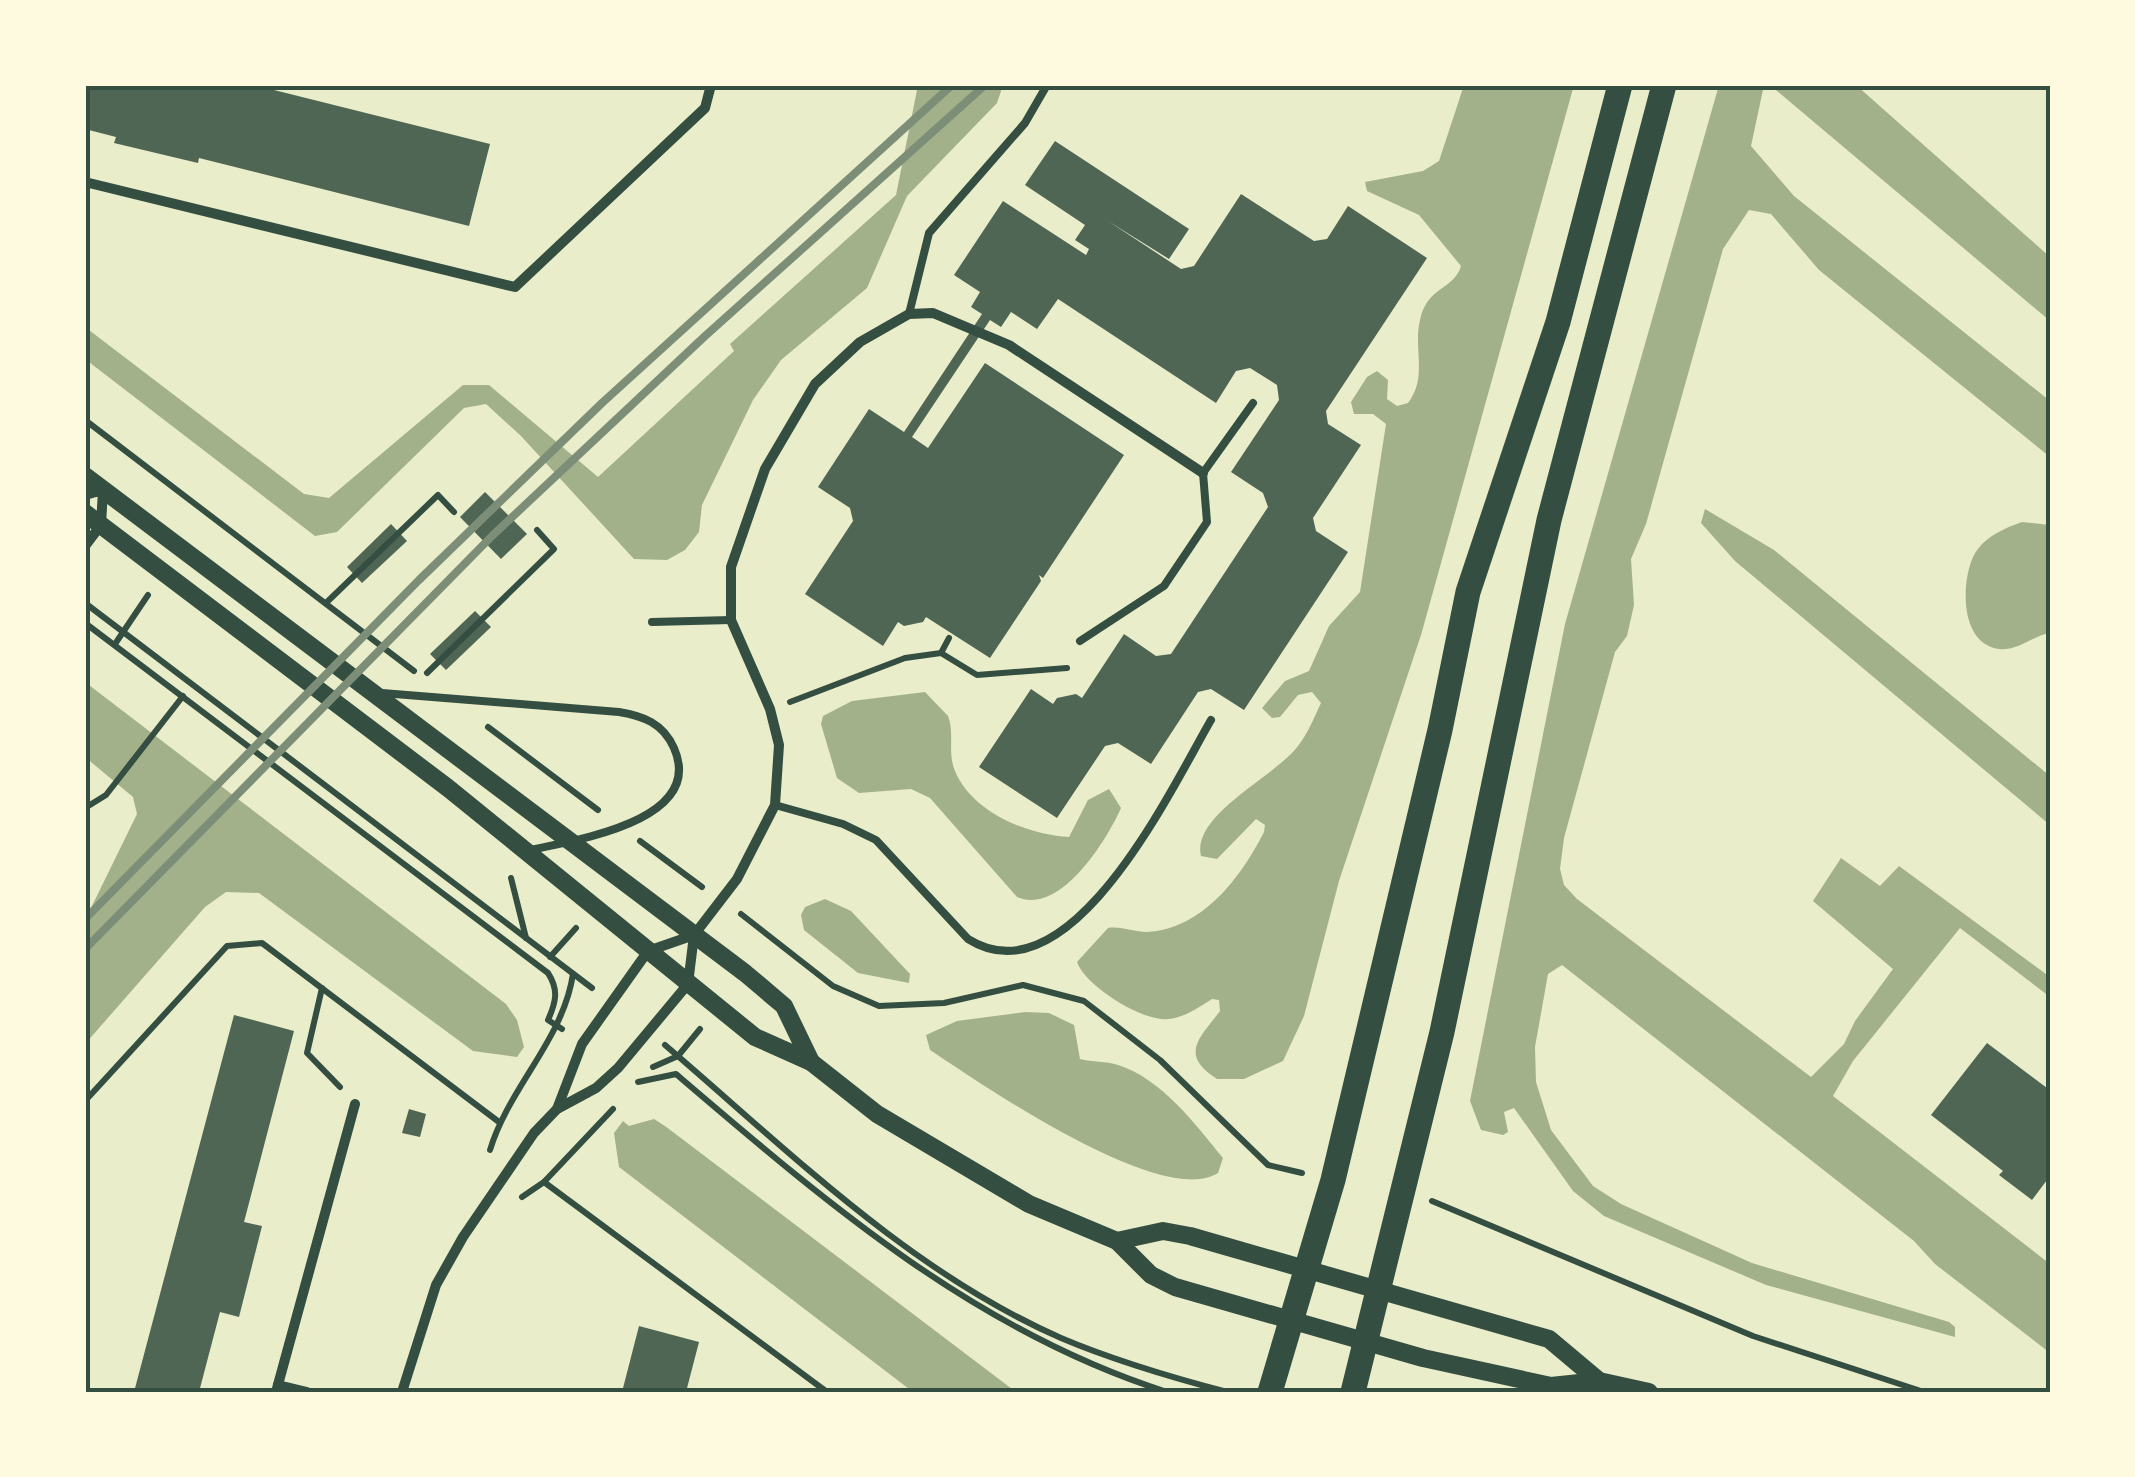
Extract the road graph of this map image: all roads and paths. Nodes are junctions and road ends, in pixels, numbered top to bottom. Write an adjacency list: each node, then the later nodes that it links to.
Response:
1 (710, 85): 5 (street)
2 (1047, 85): 6 (lane)
3 (1620, 85): 59 (main road)
4 (1664, 85): 61 (main road)
5 (85, 182)
6 (909, 314): 9 (street); 19 (street)
7 (1253, 403): 9 (lane)
8 (85, 420): 17 (path)
9 (1203, 473): 23 (lane)
10 (85, 476): 11 (street)
11 (94, 492): 14 (street); 27 (street)
12 (85, 512): 14 (street)
13 (454, 512): 17 (path)
14 (101, 525): 16 (street); 35 (street)
15 (537, 530): 26 (path)
16 (85, 546)
17 (327, 602): 26 (path)
18 (85, 604): 41 (path)
19 (731, 620): 20 (lane); 30 (street)
20 (652, 622)
21 (85, 623): 28 (path)
22 (949, 638): 24 (path)
23 (1080, 641)
24 (941, 653): 25 (path); 30 (path)
25 (1066, 668)
26 (422, 678): 29 (path)
27 (374, 692): 29 (lane); 36 (street)
28 (183, 696): 33 (path); 47 (path)
29 (450, 698): 34 (path); 36 (lane)
30 (770, 710): 32 (street)
31 (1212, 720): 32 (lane)
32 (775, 805): 39 (street)
33 (85, 808)
34 (597, 809)
35 (499, 830): 38 (street); 41 (path)
36 (567, 842): 38 (lane); 40 (street)
37 (646, 846): 39 (path)
38 (525, 851): 42 (street)
39 (721, 900): 40 (street); 59 (path)
40 (694, 936): 42 (street); 44 (street); 51 (street)
41 (526, 940): 43 (path)
42 (648, 951): 44 (street); 46 (street)
43 (572, 974): 46 (path); 47 (path)
44 (688, 984): 48 (street); 51 (street)
45 (322, 988): 54 (path); 55 (path); 57 (path)
46 (610, 1001): 49 (street)
47 (556, 1026): 49 (path); 57 (path)
48 (650, 1032): 50 (path); 52 (street)
49 (582, 1044): 56 (street)
50 (678, 1056): 53 (path); 74 (path)
51 (811, 1062): 63 (street)
52 (618, 1068): 53 (path); 56 (street)
53 (638, 1082): 60 (path); 73 (path)
54 (85, 1101)
55 (355, 1104): 69 (street)
56 (557, 1109): 71 (street)
57 (498, 1122): 58 (path)
58 (488, 1154)
59 (1333, 1180): 64 (main road)
60 (544, 1182): 62 (path); 72 (path)
61 (1403, 1196): 65 (main road); 78 (path)
62 (512, 1204)
63 (1116, 1241): 64 (street); 66 (street)
64 (1306, 1270): 65 (street); 66 (main road)
65 (1380, 1288): 67 (main road); 68 (street)
66 (1291, 1321): 67 (street); 75 (main road)
67 (1366, 1342): 68 (street); 76 (main road)
68 (1599, 1381): 77 (street)
69 (277, 1388): 70 (street)
70 (307, 1392)
71 (402, 1392)
72 (827, 1392)
73 (1167, 1392)
74 (1227, 1392)
75 (1270, 1392)
76 (1353, 1392)
77 (1648, 1392)
78 (1924, 1392)

